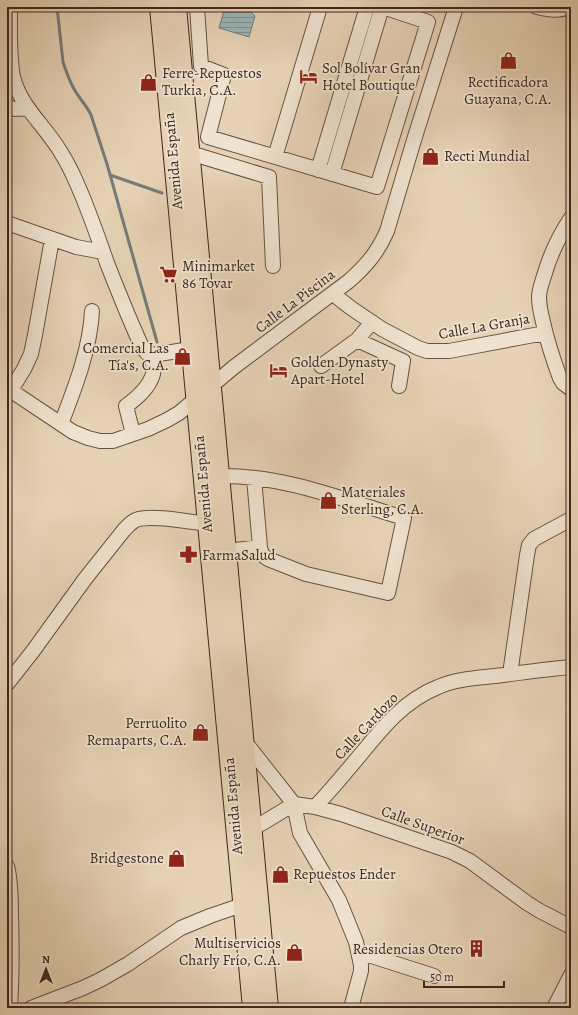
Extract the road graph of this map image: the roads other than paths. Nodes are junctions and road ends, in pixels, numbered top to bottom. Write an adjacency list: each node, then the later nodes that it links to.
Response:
1 (10, 7): 12 (street)
2 (159, 7): 13 (main road, Avenida España)
3 (177, 7): 13 (main road, Avenida España)
4 (197, 7): 15 (street)
5 (320, 7): 15 (street)
6 (367, 7): 16 (street)
7 (383, 7): 17 (street); 17 (street)
8 (456, 7): 23 (street, Calle La Piscina)
9 (537, 7): 10 (street)
10 (568, 7)
11 (7, 107): 12 (street)
12 (27, 108): 21 (street)
13 (179, 129): 14 (main road, Avenida España); 28 (main road, Avenida España)
14 (190, 153): 22 (street); 31 (main road, Avenida España)
15 (275, 157): 16 (street)
16 (318, 170): 17 (street)
17 (332, 174)
18 (571, 218): 26 (street)
19 (7, 223): 20 (street)
20 (52, 239): 21 (street); 33 (street)
21 (103, 252): 29 (street)
22 (273, 266)
23 (333, 294): 25 (street, Calle La Granja); 31 (street, Calle La Piscina)
24 (92, 311): 36 (street)
25 (372, 322): 26 (street, Calle La Granja); 27 (street)
26 (545, 333): 34 (street, Calle La Granja)
27 (357, 340): 30 (street); 32 (street)
28 (191, 349): 29 (street); 35 (main road, Avenida España)
29 (152, 355): 37 (street)
30 (321, 366)
31 (212, 385): 35 (street, Calle La Piscina); 38 (main road, Avenida España)
32 (399, 386)
33 (9, 389): 36 (street, Calle La Piscina)
34 (571, 389)
35 (195, 399): 37 (street, Calle La Piscina); 41 (main road, Avenida España)
36 (61, 424): 37 (street, Calle La Piscina)
37 (133, 434)
38 (220, 476): 39 (street); 43 (main road, Avenida España)
39 (254, 478): 42 (street); 42 (street)
40 (571, 519): 45 (street)
41 (207, 524): 46 (street); 51 (main road, Avenida España)
42 (260, 547): 43 (street)
43 (227, 551): 47 (main road, Avenida España)
44 (571, 667): 45 (street, Calle Cardozo)
45 (510, 674): 49 (street, Calle Cardozo)
46 (7, 684)
47 (245, 742): 48 (street); 50 (main road, Avenida España)
48 (294, 804): 49 (street, Calle Superior); 50 (street); 55 (street)
49 (315, 807): 54 (street, Calle Superior)
50 (253, 828): 51 (main road); 61 (main road, Avenida España)
51 (236, 833): 53 (main road, Avenida España)
52 (7, 866): 58 (street)
53 (242, 905): 59 (street); 60 (main road, Avenida España)
54 (571, 927)
55 (358, 952): 57 (street); 62 (street)
56 (571, 975): 63 (street)
57 (434, 976)
58 (10, 1008)
59 (31, 1008)
60 (252, 1008)
61 (269, 1008)
62 (351, 1008)
63 (554, 1008)

